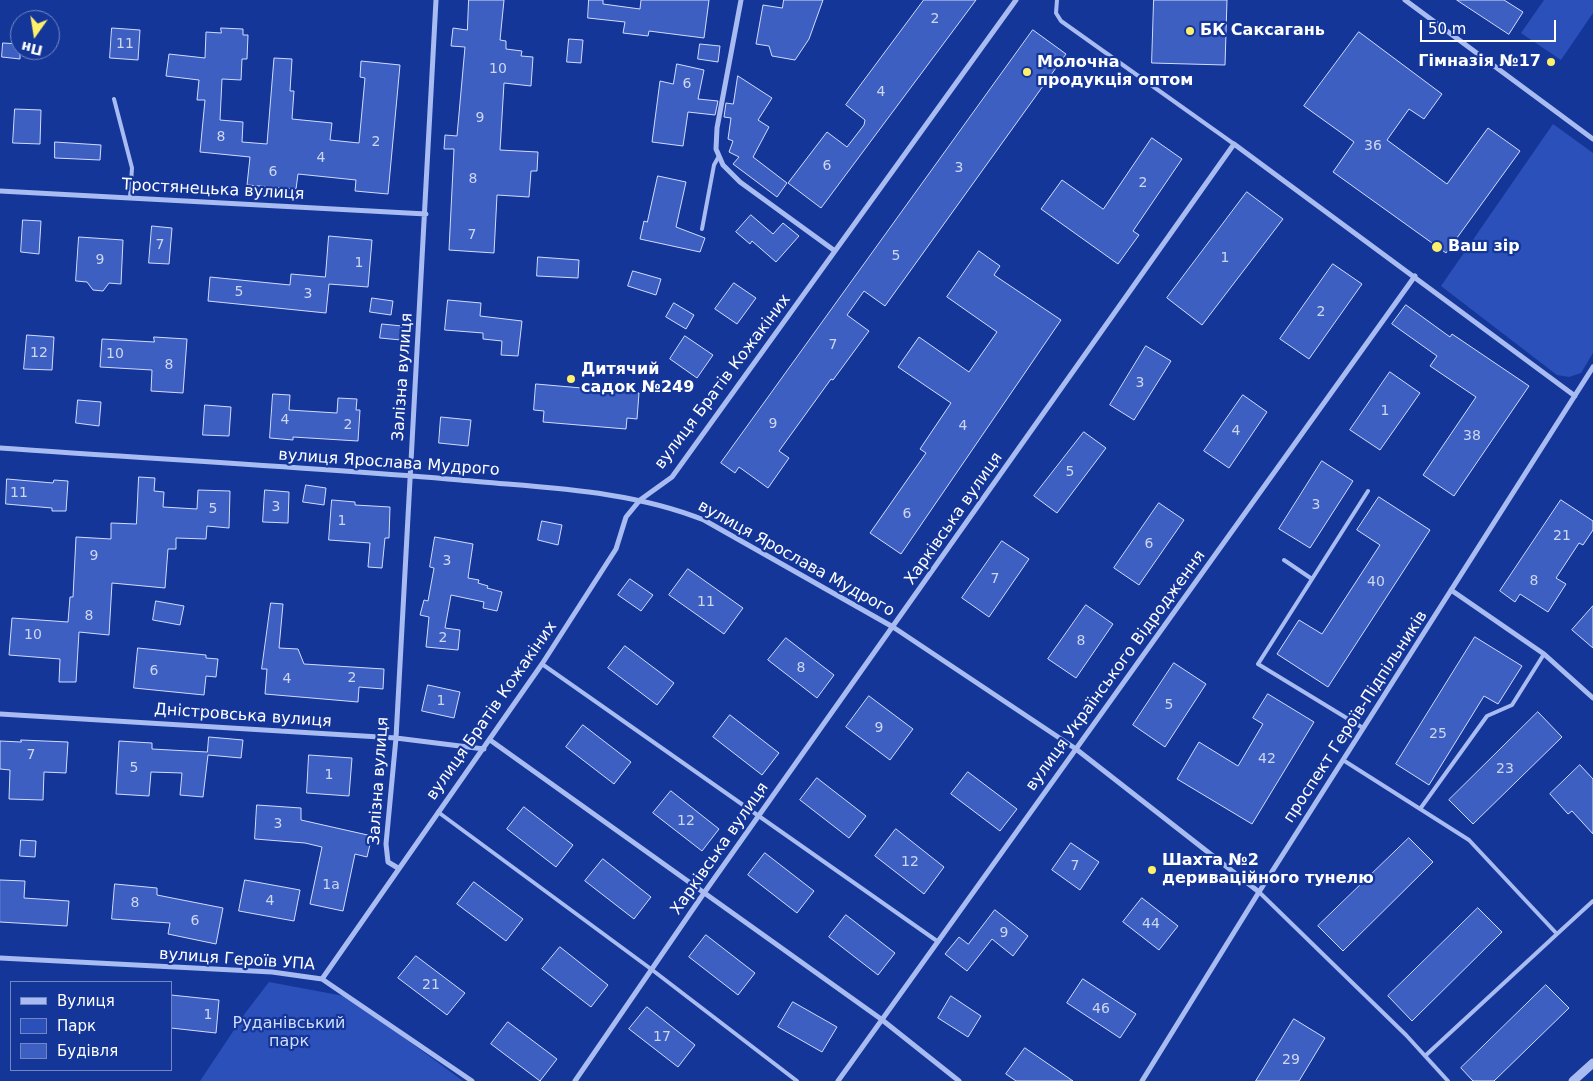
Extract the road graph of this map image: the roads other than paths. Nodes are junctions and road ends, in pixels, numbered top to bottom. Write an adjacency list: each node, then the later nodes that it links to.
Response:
1 (436, 0): 12 (street, Залізна вулиця)
2 (741, 0): 9 (street)
3 (1016, 0): 14 (street, вулиця Братів Кожакіних)
4 (1057, 0): 8 (lane)
5 (1406, 0): 7 (street)
6 (114, 99): 11 (lane)
7 (1593, 139)
8 (1234, 144): 15 (street); 25 (street, Харківська вулиця)
9 (719, 156): 13 (lane); 14 (street)
10 (0, 191): 11 (street, Тростянецька вулиця)
11 (130, 198): 12 (street, Тростянецька вулиця)
12 (426, 214): 19 (street, Залізна вулиця)
13 (702, 229)
14 (835, 251): 21 (street, вулиця Братів Кожакіних)
15 (1415, 276): 17 (street); 34 (street, вулиця Українського Відродження)
16 (1593, 366): 17 (street, проспект Героїв-Підпільників)
17 (1574, 396): 24 (street, проспект Героїв-Підпільників)
18 (0, 448): 19 (street, вулиця Ярослава Мудрого)
19 (409, 476): 21 (street, вулиця Ярослава Мудрого); 31 (street, Залізна вулиця)
20 (1368, 491): 23 (lane)
21 (640, 500): 25 (street, вулиця Ярослава Мудрого); 27 (street, вулиця Братів Кожакіних)
22 (1284, 560): 23 (lane)
23 (1312, 579): 30 (lane)
24 (1451, 590): 26 (street); 30 (street, проспект Героїв-Підпільників)
25 (893, 627): 34 (street, вулиця Ярослава Мудрого); 38 (street, Харківська вулиця)
26 (1544, 654): 28 (street); 36 (lane)
27 (542, 664): 32 (street, вулиця Братів Кожакіних); 38 (lane)
28 (1593, 698)
29 (0, 714): 31 (street, Дністровська вулиця)
30 (1363, 728): 35 (street, проспект Героїв-Підпільників)
31 (396, 738): 33 (street, Дністровська вулиця); 39 (street, Залізна вулиця)
32 (490, 740): 33 (street, вулиця Братів Кожакіних); 41 (street)
33 (484, 749): 37 (street, вулиця Братів Кожакіних)
34 (1076, 749): 40 (street, вулиця Ярослава Мудрого); 44 (street, вулиця Українського Відродження)
35 (1343, 760): 36 (lane); 40 (street, проспект Героїв-Підпільників)
36 (1420, 809): 43 (lane)
37 (438, 812): 39 (street, вулиця Братів Кожакіних); 46 (lane)
38 (759, 816): 41 (street, Харківська вулиця); 44 (lane)
39 (398, 868): 47 (street, вулиця Братів Кожакіних)
40 (1259, 892): 49 (lane); 56 (street, проспект Героїв-Підпільників)
41 (704, 893): 46 (street, Харківська вулиця); 48 (street)
42 (1593, 901): 43 (lane)
43 (1557, 934): 49 (lane)
44 (937, 941): 48 (street, вулиця Українського Відродження)
45 (0, 958): 47 (street, вулиця Героїв УПА)
46 (651, 969): 52 (street, Харківська вулиця); 53 (lane)
47 (322, 978): 51 (street, вулиця Героїв УПА)
48 (880, 1019): 54 (street, вулиця Українського Відродження); 55 (street)
49 (1425, 1056): 57 (lane)
50 (1593, 1063): 58 (street)
51 (472, 1081)
52 (575, 1081)
53 (797, 1081)
54 (838, 1081)
55 (959, 1081)
56 (1142, 1081)
57 (1448, 1081)
58 (1573, 1081)

